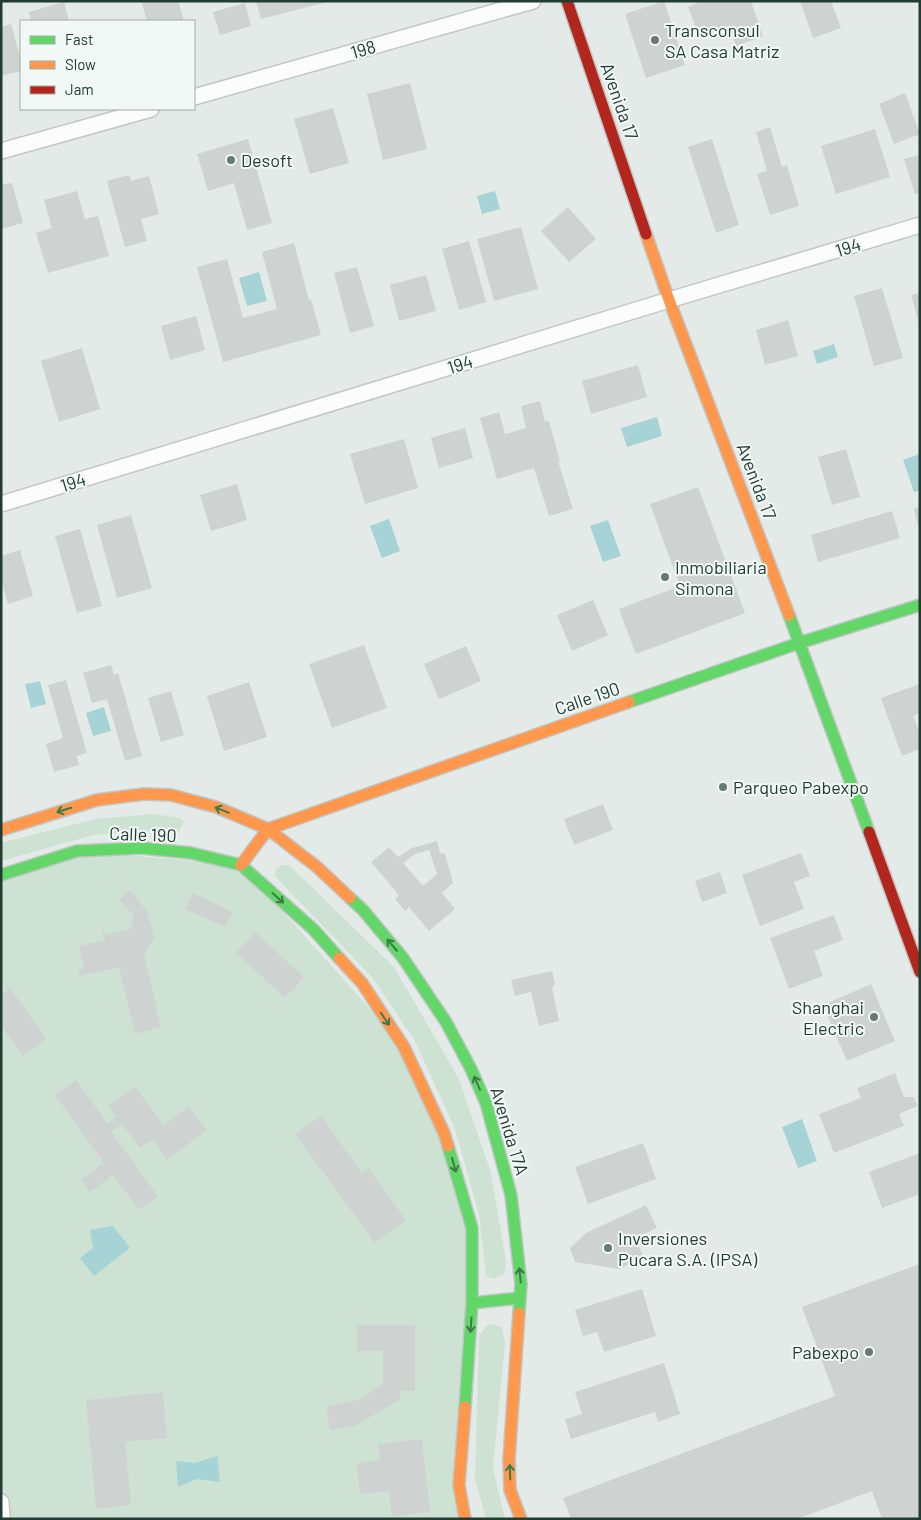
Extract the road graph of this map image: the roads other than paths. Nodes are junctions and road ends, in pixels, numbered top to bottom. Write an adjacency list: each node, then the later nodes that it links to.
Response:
1 (533, 1): 3 (street, 198)
2 (567, 1): 7 (main road, Avenida 17)
3 (195, 97)
4 (147, 110): 5 (street)
5 (1, 151)
6 (920, 226): 7 (street, 194)
7 (669, 300): 8 (street, 194); 10 (main road, Avenida 17)
8 (1, 504)
9 (920, 605): 10 (main road, Calle 190)
10 (799, 643): 11 (main road, Calle 190); 15 (main road, Avenida 17)
11 (268, 829): 12 (main road, Calle 190, one-way to 12); 13 (main road); 16 (main road, Avenida 17A, one-way to 11)
12 (1, 830)
13 (242, 865): 14 (main road, Calle 190); 17 (main road, one-way to 17)
14 (1, 874)
15 (920, 972)
16 (520, 1298): 17 (main road); 21 (main road, Avenida 17A, one-way to 16)
17 (472, 1303): 20 (main road, one-way to 20)
18 (1, 1502): 19 (street)
19 (2, 1519)
20 (465, 1519)
21 (521, 1519)

